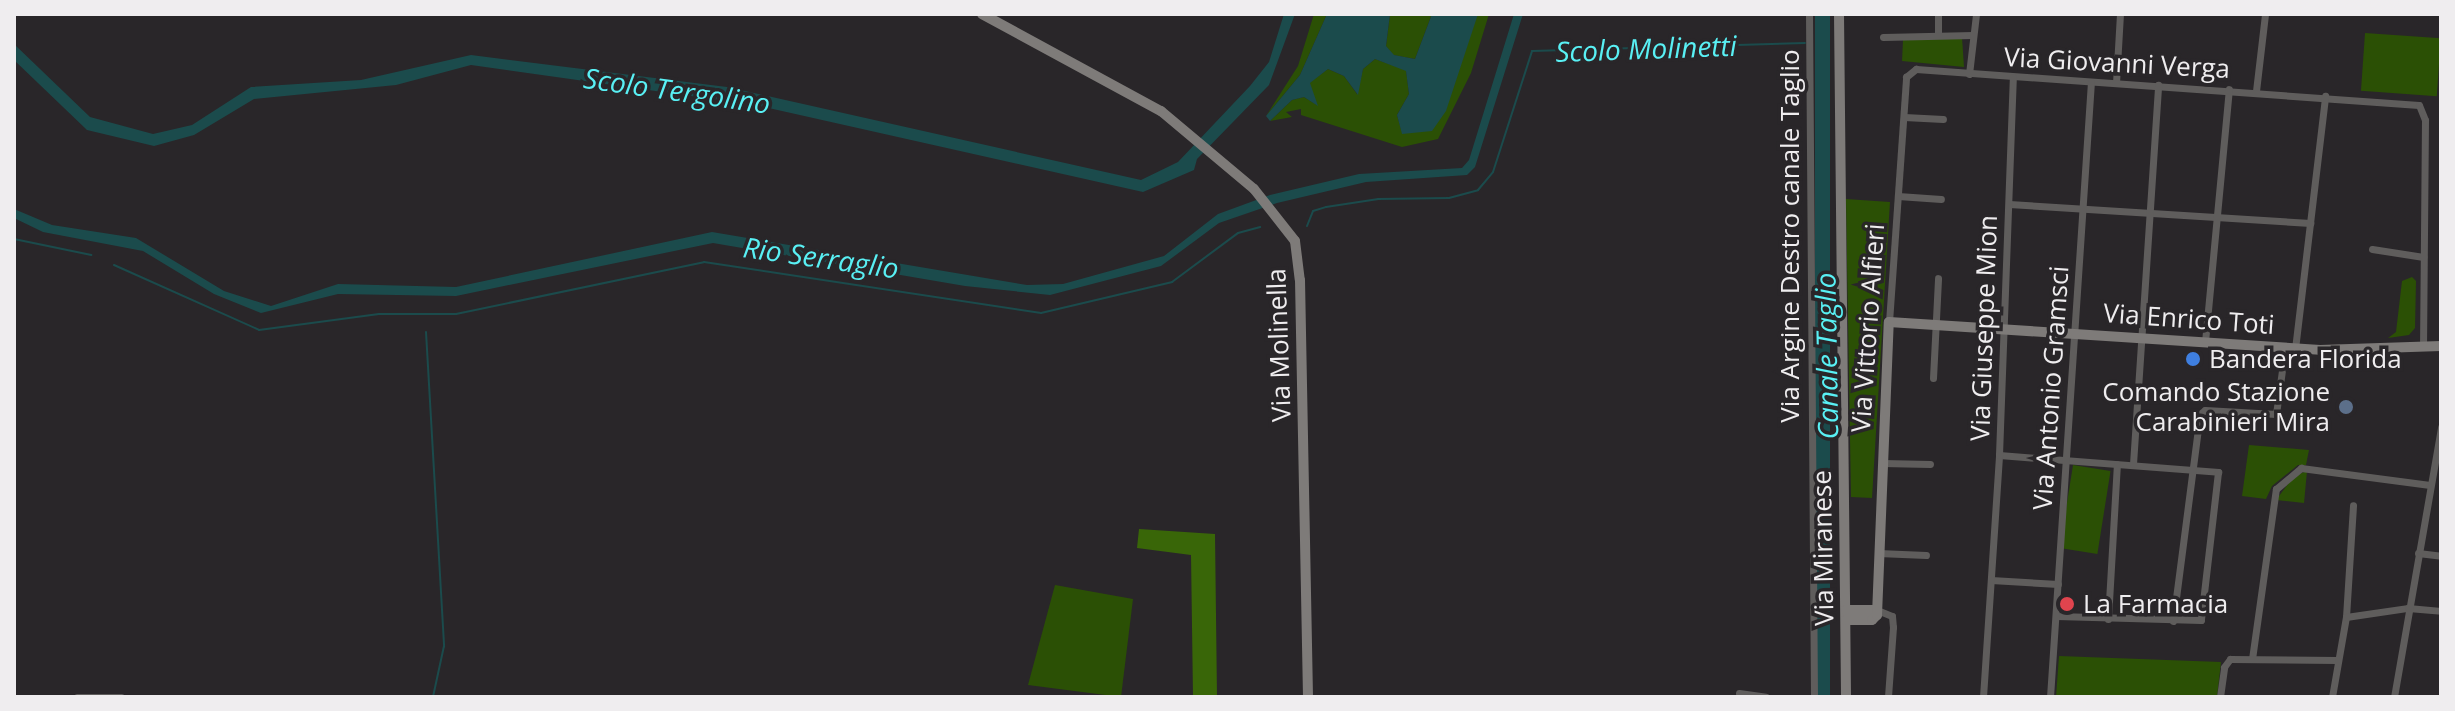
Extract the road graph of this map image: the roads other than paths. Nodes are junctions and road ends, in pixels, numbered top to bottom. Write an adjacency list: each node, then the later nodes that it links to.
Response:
1 (982, 14): 72 (street, Via Molinella)
2 (1809, 14): 74 (street, Via Argine Destro canale Taglio)
3 (1839, 14): 62 (street, Via Miranese)
4 (1938, 14): 8 (street)
5 (1976, 14): 9 (street)
6 (2120, 14): 15 (street)
7 (2265, 14): 18 (street)
8 (1938, 33): 9 (street); 10 (street)
9 (1973, 35): 12 (street)
10 (1883, 37)
11 (1908, 74): 12 (street, Via Giovanni Verga); 20 (street, Via Vittorio Alfieri)
12 (1969, 74): 13 (street, Via Giovanni Verga)
13 (2013, 77): 14 (street, Via Giovanni Verga); 24 (street, Via Giuseppe Mion)
14 (2091, 82): 15 (street, Via Giovanni Verga); 25 (street, Via Antonio Gramsci)
15 (2116, 83): 16 (street, Via Giovanni Verga)
16 (2158, 85): 17 (street, Via Giovanni Verga); 26 (street)
17 (2229, 89): 18 (street, Via Giovanni Verga); 27 (street)
18 (2256, 91): 19 (street, Via Giovanni Verga)
19 (2325, 96): 28 (street); 30 (street, Via Giovanni Verga)
20 (1904, 117): 21 (street); 22 (street, Via Vittorio Alfieri)
21 (1943, 119)
22 (1898, 196): 23 (street, Via Vittorio Alfieri); 32 (street, Via Vittorio Alfieri)
23 (1941, 199)
24 (2009, 204): 25 (street); 34 (street, Via Giuseppe Mion)
25 (2083, 209): 26 (street); 35 (street, Via Antonio Gramsci)
26 (2150, 213): 27 (street); 36 (street)
27 (2217, 217): 28 (street); 37 (street)
28 (2310, 223): 40 (street)
29 (2372, 249): 30 (street)
30 (2423, 257): 38 (street, Via Giovanni Verga)
31 (1938, 278): 33 (street)
32 (1889, 322): 33 (street, Via Enrico Toti); 45 (street, Via Vittorio Alfieri)
33 (1935, 325): 34 (street, Via Enrico Toti); 41 (street)
34 (2005, 330): 35 (street, Via Enrico Toti); 43 (street, Via Giuseppe Mion)
35 (2074, 333): 36 (street, Via Enrico Toti); 44 (street, Via Antonio Gramsci)
36 (2141, 337): 37 (street, Via Enrico Toti); 48 (street)
37 (2205, 342): 40 (street, Via Enrico Toti)
38 (2423, 346): 39 (street, Via Enrico Toti); 40 (street, Via Enrico Toti)
39 (2441, 346)
40 (2290, 348): 49 (street)
41 (1933, 378)
42 (2441, 427): 50 (street)
43 (1999, 455): 44 (street); 57 (street, Via Giuseppe Mion)
44 (2065, 459): 47 (street); 58 (street, Via Antonio Gramsci)
45 (1882, 463): 46 (street, Via Vittorio Alfieri); 53 (street, Via Vittorio Alfieri)
46 (1930, 464)
47 (2117, 464): 48 (street); 65 (street)
48 (2133, 464): 49 (street)
49 (2193, 468): 66 (street); 66 (street)
50 (2437, 469): 51 (street)
51 (2430, 485): 54 (street); 67 (street)
52 (2353, 505): 64 (street)
53 (1878, 553): 55 (street); 60 (street, Via Vittorio Alfieri)
54 (2418, 553): 56 (street); 59 (street)
55 (1926, 555)
56 (2441, 556)
57 (1991, 580): 58 (street); 77 (street, Via Giuseppe Mion)
58 (2058, 584): 63 (street, Via Antonio Gramsci)
59 (2408, 608): 61 (street); 64 (street); 81 (street)
60 (1877, 610): 62 (street); 76 (street, Via Vittorio Alfieri)
61 (2441, 611)
62 (1846, 615): 75 (street, Via Miranese)
63 (2056, 616): 65 (street); 78 (street, Via Antonio Gramsci)
64 (2346, 617): 68 (street)
65 (2108, 619): 66 (street)
66 (2173, 621)
67 (2252, 659): 68 (street); 79 (street)
68 (2337, 660): 80 (street)
69 (1739, 693): 73 (street)
70 (77, 697): 71 (street)
71 (121, 697)
72 (1308, 697)
73 (1766, 697)
74 (1814, 697)
75 (1846, 697)
76 (1888, 697)
77 (1983, 697)
78 (2050, 697)
79 (2220, 697)
80 (2332, 697)
81 (2394, 697)

